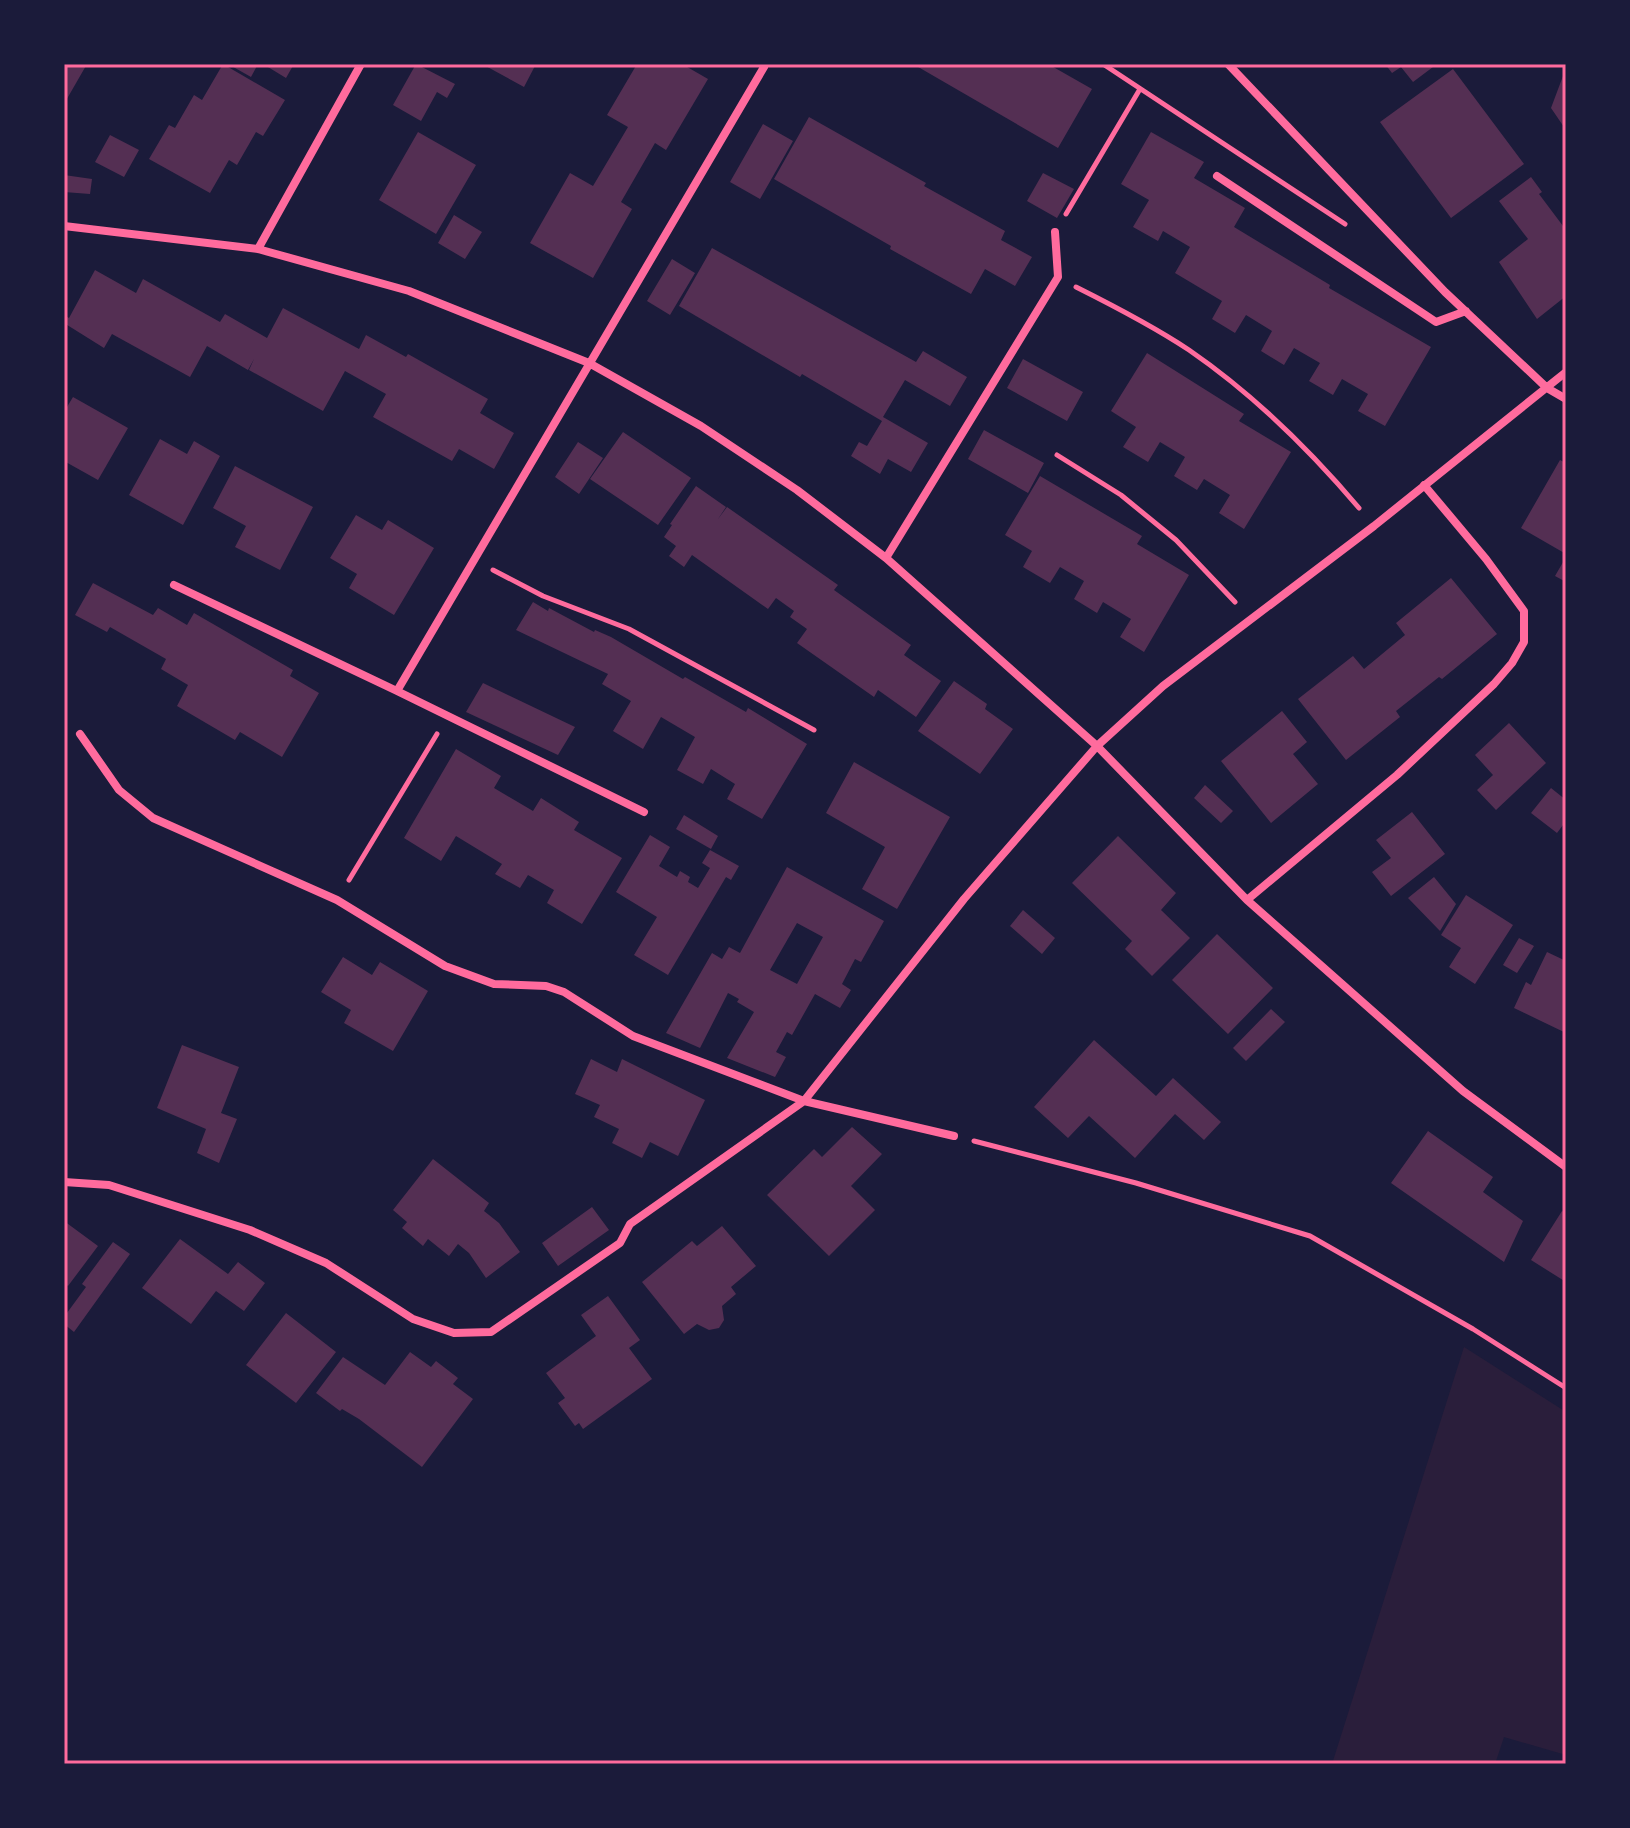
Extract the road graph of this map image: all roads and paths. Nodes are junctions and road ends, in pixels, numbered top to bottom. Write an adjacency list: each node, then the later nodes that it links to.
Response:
1 (361, 64): 10 (street)
2 (1103, 64): 5 (path)
3 (1228, 64): 12 (street)
4 (764, 67): 13 (street)
5 (1140, 89): 8 (path); 9 (path)
6 (1217, 176): 12 (street)
7 (64, 226): 10 (street)
8 (1351, 228)
9 (1055, 232): 11 (street)
10 (258, 249): 13 (street)
11 (1058, 277): 19 (path); 20 (street)
12 (1466, 311): 15 (street)
13 (589, 363): 20 (street); 21 (street)
14 (1566, 372): 15 (street)
15 (1547, 388): 16 (street); 18 (street)
16 (1566, 399)
17 (1057, 455): 23 (path)
18 (1424, 485): 19 (street); 31 (street)
19 (1374, 526): 23 (street)
20 (886, 558): 28 (street)
21 (474, 560): 24 (street); 26 (path)
22 (174, 585): 24 (street)
23 (1249, 619): 28 (street)
24 (397, 691): 25 (street)
25 (447, 716): 29 (street); 30 (path)
26 (814, 730)
27 (80, 734): 30 (street)
28 (1097, 746): 31 (street); 32 (street)
29 (644, 812)
30 (337, 900): 32 (street)
31 (1247, 900): 34 (street)
32 (804, 1101): 33 (street); 35 (street)
33 (954, 1136): 36 (path)
34 (1566, 1167)
35 (64, 1182)
36 (1566, 1388)

